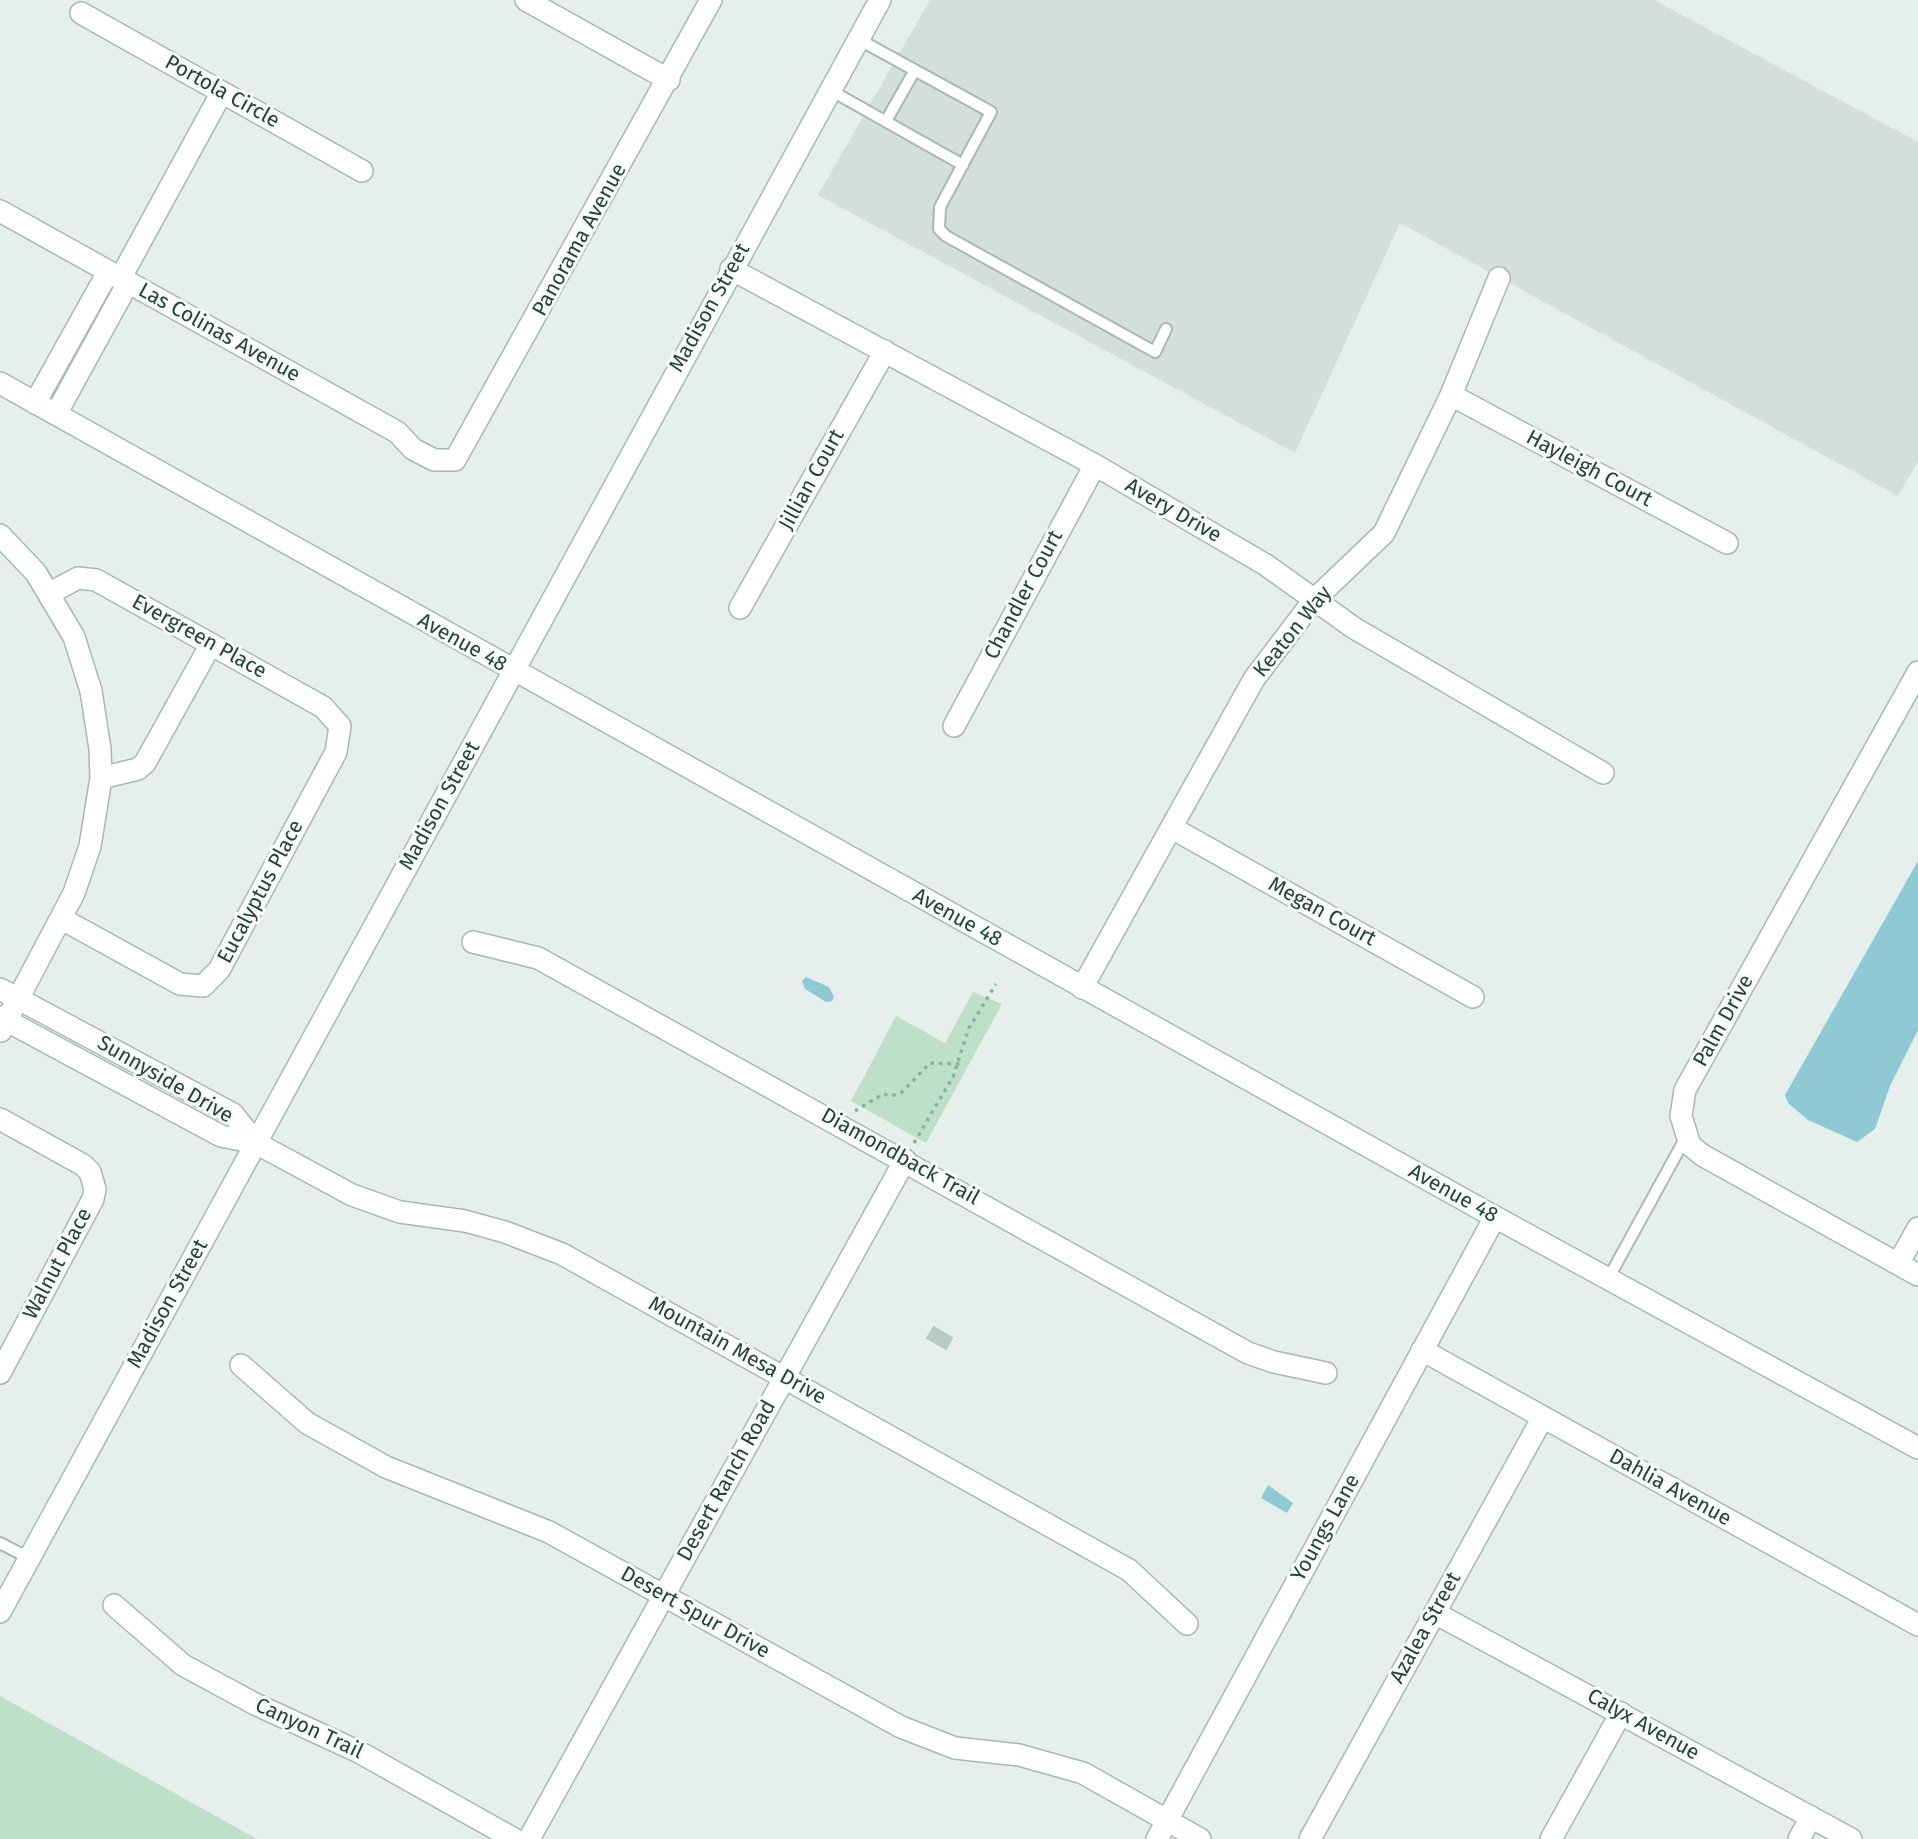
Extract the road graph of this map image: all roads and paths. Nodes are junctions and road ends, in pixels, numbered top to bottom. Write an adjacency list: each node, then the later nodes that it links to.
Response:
1 (526, 0): 7 (street)
2 (711, 0): 7 (street, Panorama Avenue)
3 (880, 0): 5 (street, Madison Street)
4 (81, 13): 9 (street, Portola Circle)
5 (858, 39): 6 (lane); 8 (street, Madison Street)
6 (915, 70): 10 (lane); 11 (lane)
7 (669, 80): 23 (street, Panorama Avenue)
8 (830, 90): 10 (lane); 14 (street, Madison Street)
9 (222, 92): 12 (street, Portola Circle); 15 (street)
10 (886, 121): 11 (lane)
11 (963, 165): 17 (lane)
12 (362, 171)
13 (0, 211): 15 (street, Las Colinas Avenue)
14 (732, 269): 18 (street, Avery Drive); 31 (street, Madison Street)
15 (119, 278): 21 (street); 22 (street); 23 (street, Las Colinas Avenue)
16 (1499, 278): 20 (street, Keaton Way)
17 (1166, 329)
18 (885, 351): 24 (street, Avery Drive); 29 (street, Jillian Court)
19 (0, 383): 21 (street, Avenue 48)
20 (1451, 395): 26 (street, Hayleigh Court); 28 (street, Keaton Way)
21 (35, 403): 22 (street, Avenue 48)
22 (56, 414): 31 (street, Avenue 48)
23 (434, 460)
24 (1095, 465): 28 (street, Avery Drive); 34 (street, Chandler Court)
25 (0, 535): 27 (street)
26 (1727, 543)
27 (50, 593): 30 (street, Evergreen Place); 36 (street)
28 (1314, 600): 35 (street, Avery Drive); 37 (street, Keaton Way)
29 (740, 608)
30 (211, 644): 33 (street, Evergreen Place); 36 (street)
31 (511, 671): 41 (street, Avenue 48); 51 (street, Madison Street)
32 (1918, 672): 50 (street, Palm Drive)
33 (340, 726): 38 (street, Eucalyptus Place)
34 (954, 726)
35 (1603, 774)
36 (100, 778): 38 (street)
37 (1172, 828): 41 (street, Keaton Way); 43 (street, Megan Court)
38 (62, 919): 42 (street)
39 (473, 942): 52 (street, Diamondback Trail)
40 (996, 984): 45 (path)
41 (1082, 988): 53 (street, Avenue 48)
42 (9, 994): 44 (street); 46 (street, Sunnyside Drive)
43 (1473, 997)
44 (2, 1023): 47 (street, Sunnyside Drive)
45 (960, 1064): 48 (path); 52 (path)
46 (177, 1084): 47 (lane); 51 (street, Sunnyside Drive)
47 (165, 1107): 51 (street, Sunnyside Drive)
48 (853, 1113)
49 (0, 1119): 60 (street, Walnut Place)
50 (1686, 1137): 55 (street); 57 (lane)
51 (256, 1143): 62 (street, Mountain Mesa Drive); 66 (street, Madison Street)
52 (909, 1153): 61 (street, Diamondback Trail); 62 (street, Desert Ranch Road)
53 (1495, 1217): 57 (street, Avenue 48); 58 (street, Youngs Lane)
54 (1918, 1228): 55 (street)
55 (1898, 1264): 56 (street)
56 (1918, 1275)
57 (1608, 1279): 64 (street, Avenue 48)
58 (1422, 1350): 63 (street, Dahlia Avenue); 75 (street, Youngs Lane)
59 (241, 1365): 67 (street, Desert Spur Drive)
60 (0, 1373)
61 (1326, 1373)
62 (784, 1378): 67 (street, Desert Ranch Road); 71 (street, Mountain Mesa Drive)
63 (1543, 1417): 70 (street, Azalea Street); 72 (street, Dahlia Avenue)
64 (1918, 1448)
65 (0, 1543): 66 (lane)
66 (29, 1558): 69 (street, Madison Street)
67 (664, 1596): 75 (street, Desert Spur Drive); 77 (street, Desert Ranch Road)
68 (114, 1605): 76 (street, Canyon Trail)
69 (0, 1612)
70 (1434, 1613): 73 (street, Calyx Avenue); 80 (street, Azalea Street)
71 (1187, 1624)
72 (1918, 1625)
73 (1621, 1713): 74 (street, Calyx Avenue); 81 (street)
74 (1811, 1817): 82 (street); 83 (street, Calyx Avenue)
75 (1168, 1819): 78 (street, Youngs Lane); 79 (street, Desert Spur Drive)
76 (514, 1839)
77 (529, 1839)
78 (1157, 1839)
79 (1200, 1839)
80 (1310, 1839)
81 (1551, 1839)
82 (1799, 1839)
83 (1851, 1839)

